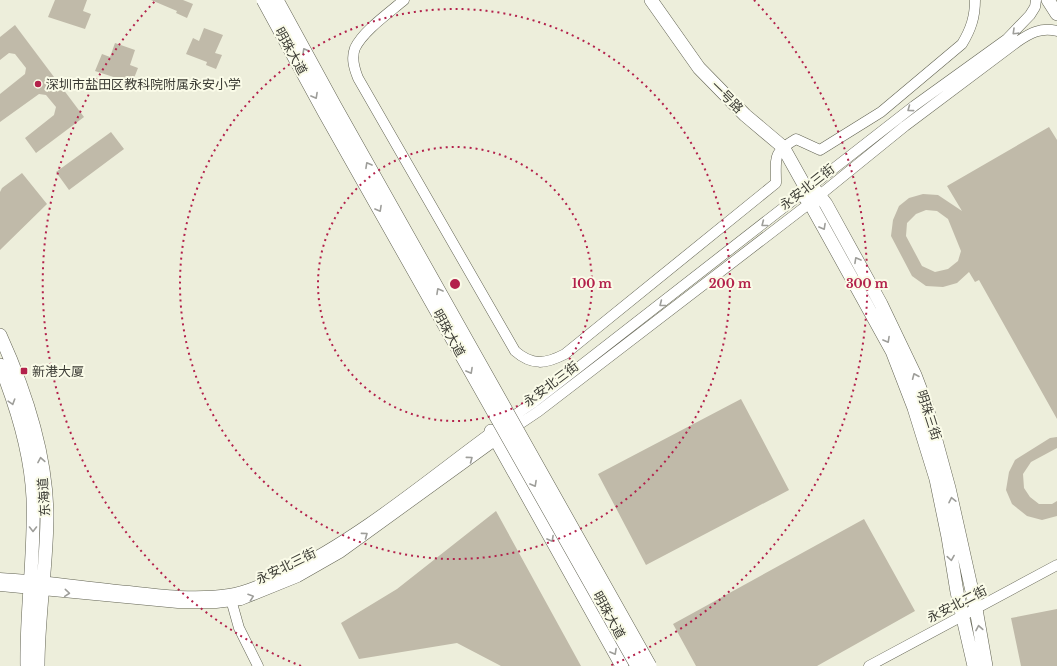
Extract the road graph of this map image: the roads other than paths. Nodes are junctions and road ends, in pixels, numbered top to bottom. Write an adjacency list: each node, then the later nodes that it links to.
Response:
1 (263, 0): 28 (street, 明珠大道, one-way to 28, bridge)
2 (277, 0): 29 (street, 明珠大道, one-way to 2, bridge)
3 (404, 0): 10 (street)
4 (651, 0): 10 (street, 一号路)
5 (975, 0): 10 (street)
6 (1036, 0): 11 (street, 永安北三街, one-way to 11)
7 (1048, 0): 8 (street)
8 (1057, 14)
9 (1057, 31): 11 (street, 永安北三街)
10 (783, 147): 11 (street, 一号路)
11 (810, 193): 14 (street, 永安北三街, one-way to 14); 15 (street, 永安北三街); 22 (street, 明珠三街, one-way to 11); 23 (street, 明珠三街, one-way to 23)
12 (0, 335): 20 (street, 东海道, one-way to 12)
13 (0, 365): 20 (street, 东海道, one-way to 20)
14 (507, 420): 15 (street); 16 (street, 永安北三街)
15 (520, 423): 16 (street, 永安北三街); 30 (street, 明珠大道)
16 (493, 436): 21 (street, 永安北三街); 27 (street, 明珠大道, one-way to 27)
17 (1057, 565): 22 (street, 永安北二街)
18 (0, 578): 20 (street, 永安北三街)
19 (0, 586): 20 (street, 永安北三街)
20 (37, 586): 21 (street, 永安北三街); 24 (street, 东海道); 25 (street, 东海道)
21 (231, 598): 26 (street)
22 (976, 609): 23 (street, 永安北二街); 33 (street, 明珠三街, one-way to 22)
23 (963, 615): 31 (street, 永安北二街); 32 (street, 明珠三街)
24 (27, 666)
25 (38, 666)
26 (258, 666)
27 (622, 666)
28 (637, 666)
29 (650, 666)
30 (655, 666)
31 (869, 666)
32 (974, 666)
33 (986, 666)

